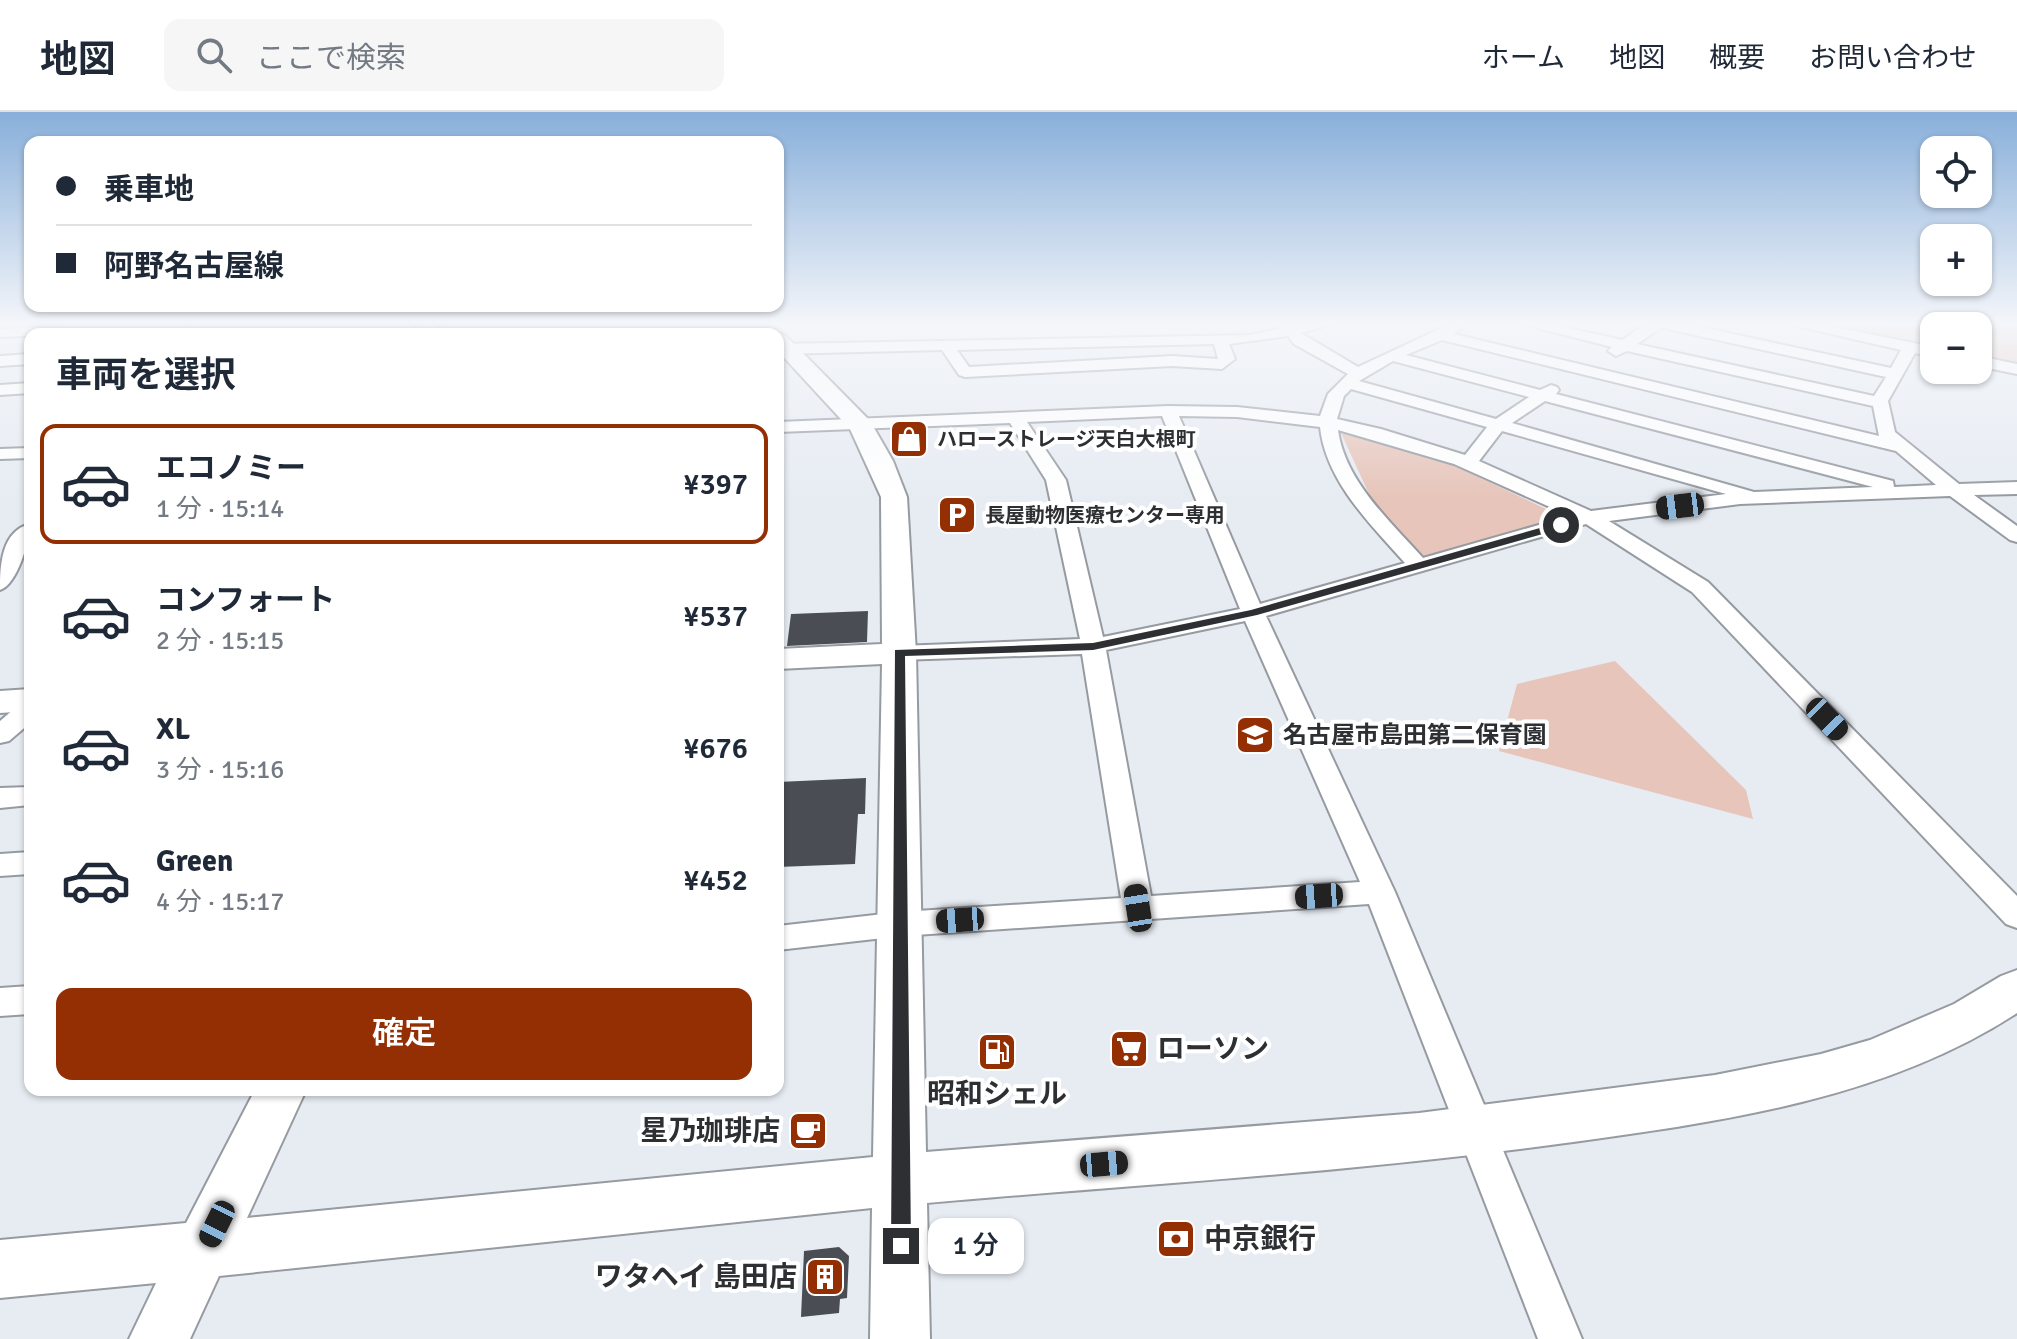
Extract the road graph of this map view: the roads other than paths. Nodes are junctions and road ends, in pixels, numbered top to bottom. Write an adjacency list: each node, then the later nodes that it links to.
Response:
1 (818, 382): 17 (street)
2 (1349, 382): 15 (street)
3 (1366, 382): 16 (street)
4 (1492, 382): 11 (street)
5 (1563, 382): 11 (street)
6 (1636, 382): 19 (street)
7 (1788, 382): 12 (street)
8 (1892, 382): 12 (street)
9 (24, 388): 10 (street)
10 (0, 390)
11 (1541, 395): 16 (street); 25 (street)
12 (1881, 403): 19 (street)
13 (1168, 411): 14 (street); 15 (street); 32 (street)
14 (1016, 418): 17 (street); 33 (street)
15 (1325, 422): 22 (street); 30 (street)
16 (1498, 425): 22 (street); 26 (street)
17 (861, 426): 18 (street); 34 (street)
18 (784, 427)
19 (1903, 447): 24 (street)
20 (24, 453): 21 (street)
21 (0, 454)
22 (1468, 463): 27 (street)
23 (2017, 488): 24 (street)
24 (1955, 491): 25 (street); 28 (street)
25 (1914, 492): 26 (street)
26 (1761, 497): 27 (street)
27 (1589, 517): 30 (street); 46 (street)
28 (2017, 536)
29 (15, 540): 31 (street)
30 (1419, 566): 32 (street)
31 (0, 583)
32 (1253, 613): 33 (street); 44 (street)
33 (1093, 646): 34 (street); 45 (street)
34 (899, 653): 35 (street); 47 (street)
35 (784, 659)
36 (24, 700): 37 (street)
37 (0, 702)
38 (24, 714): 39 (street)
39 (0, 735)
40 (24, 796): 41 (street)
41 (0, 798)
42 (24, 863): 43 (street)
43 (0, 865)
44 (1380, 892): 45 (street); 53 (street)
45 (1138, 908): 47 (street)
46 (2017, 916)
47 (901, 924): 48 (street); 54 (street)
48 (784, 937)
49 (2017, 989): 53 (street)
50 (24, 1000): 51 (street)
51 (0, 1002)
52 (278, 1096): 55 (street)
53 (1476, 1133): 54 (street); 59 (street)
54 (901, 1180): 55 (street); 58 (street)
55 (204, 1251): 56 (street); 57 (street)
56 (0, 1269)
57 (159, 1339)
58 (900, 1339)
59 (1560, 1339)

